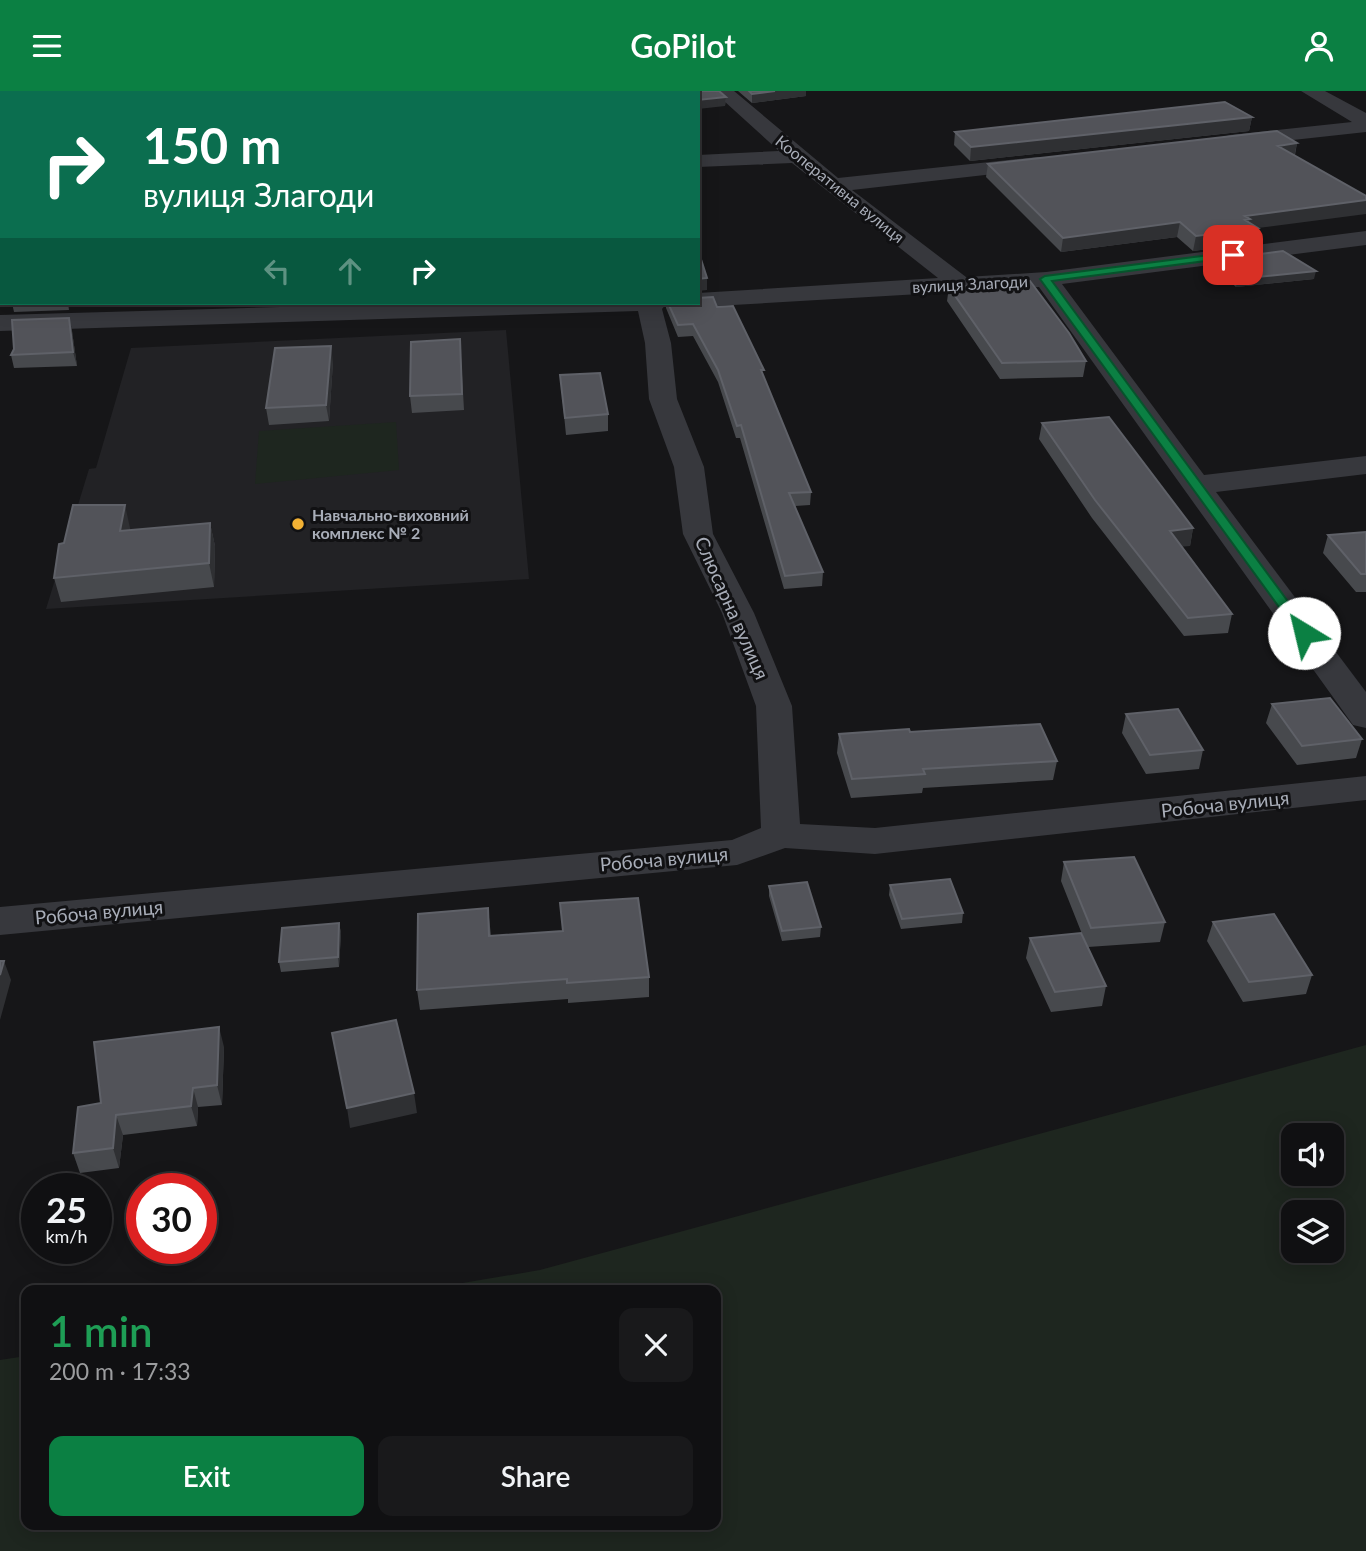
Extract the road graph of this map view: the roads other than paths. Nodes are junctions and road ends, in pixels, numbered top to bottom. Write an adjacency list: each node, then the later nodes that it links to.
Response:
1 (1311, 91): 3 (street)
2 (731, 93): 5 (street, Кооперативна вулиця)
3 (1366, 124): 4 (street)
4 (1216, 143)
5 (797, 157): 6 (street); 8 (street, Кооперативна вулиця)
6 (700, 161)
7 (1053, 161): 8 (street)
8 (835, 185): 11 (street, Кооперативна вулиця)
9 (1366, 238): 10 (street, вулиця Злагоди)
10 (1045, 279): 11 (street, вулиця Злагоди); 17 (street)
11 (960, 284): 12 (street, вулиця Злагоди)
12 (700, 300)
13 (583, 305): 15 (street)
14 (648, 305): 20 (street, Слюсарна вулиця)
15 (0, 323)
16 (1366, 465): 17 (street)
17 (1197, 485): 18 (street)
18 (1366, 717)
19 (1366, 788): 20 (street, Робоча вулиця)
20 (781, 835): 21 (street, Робоча вулиця)
21 (0, 921)

